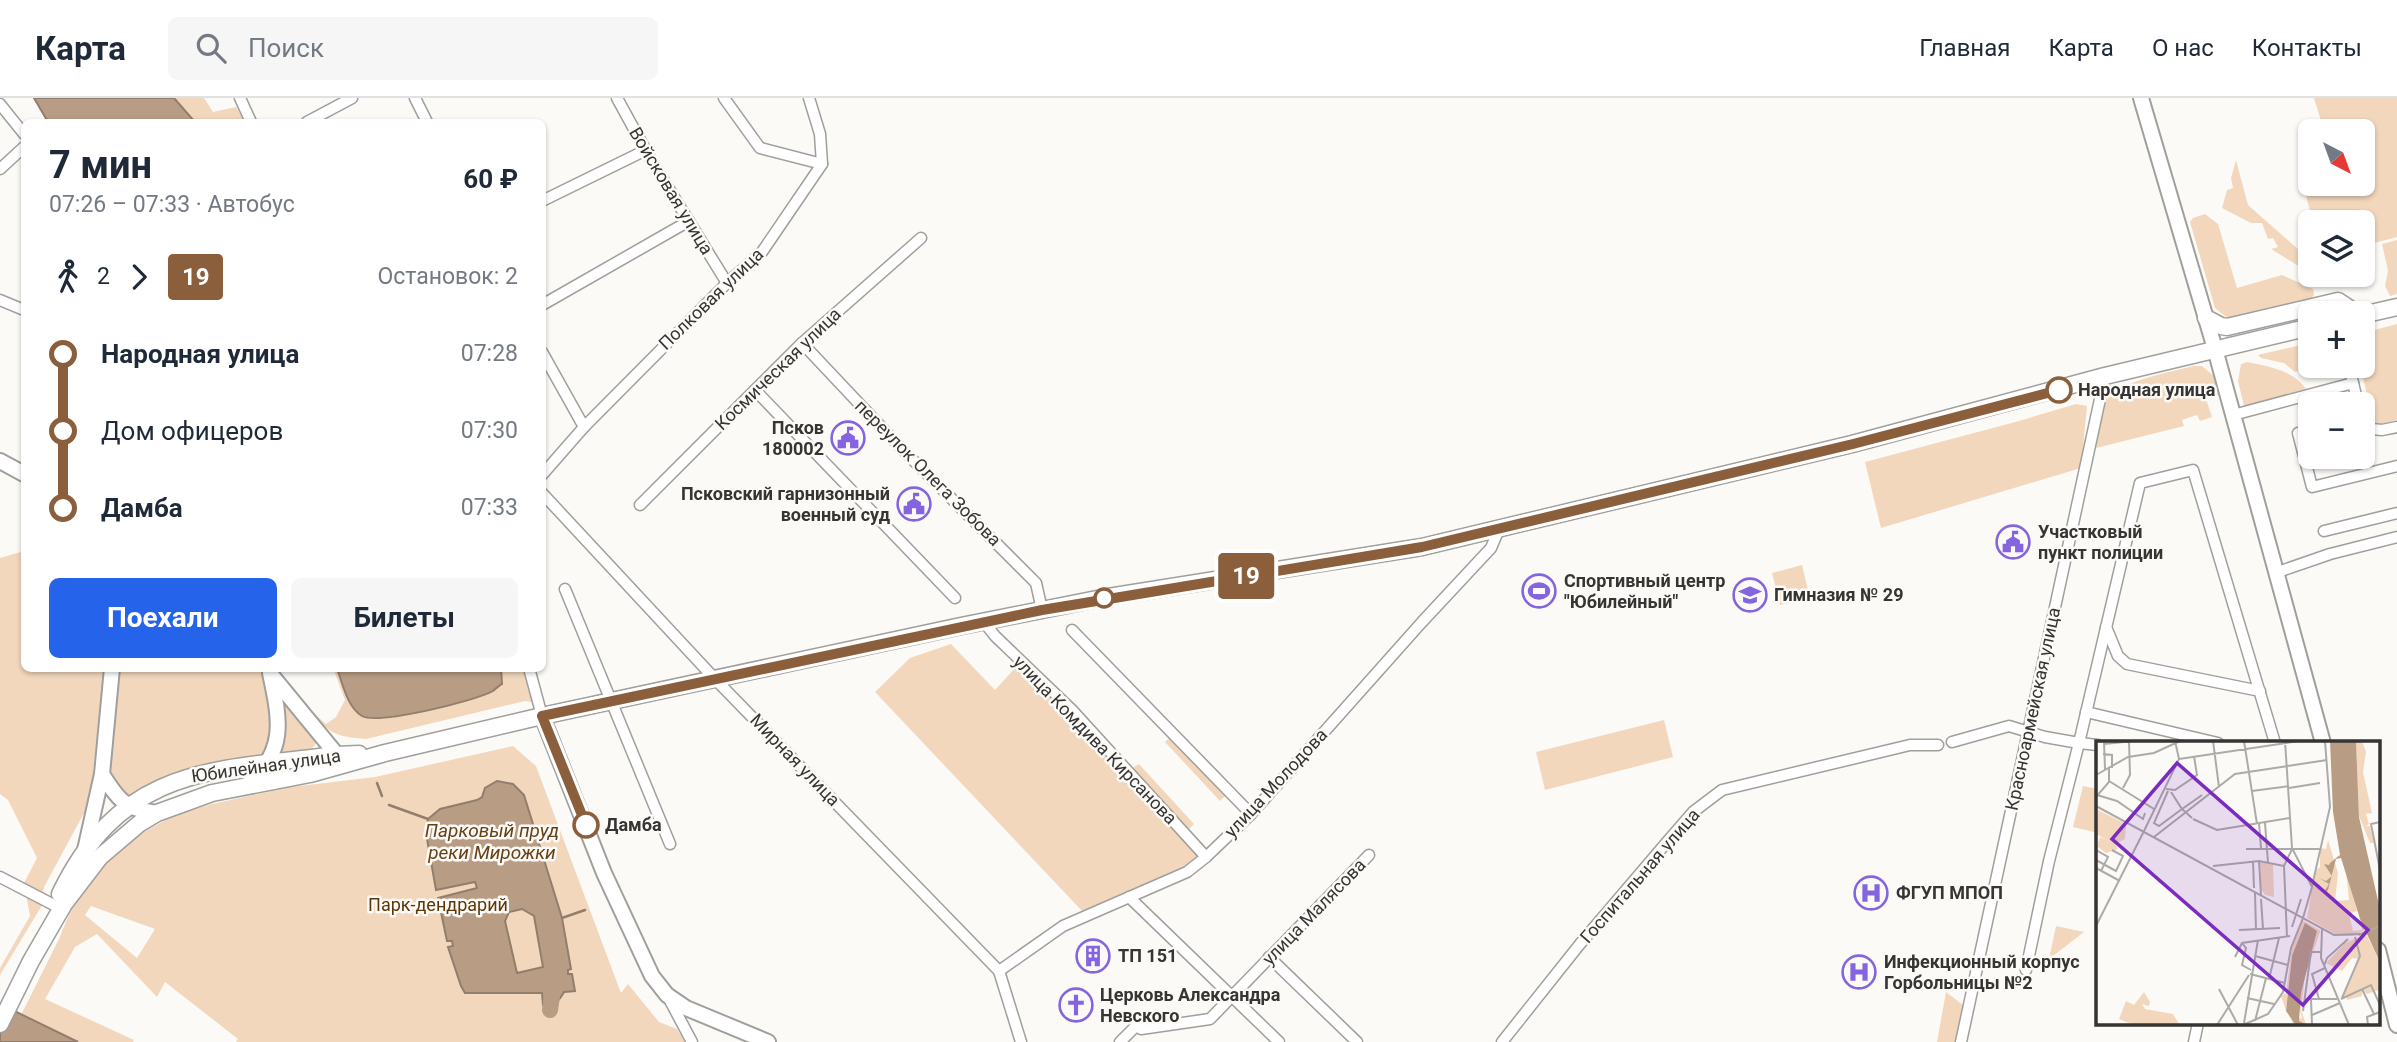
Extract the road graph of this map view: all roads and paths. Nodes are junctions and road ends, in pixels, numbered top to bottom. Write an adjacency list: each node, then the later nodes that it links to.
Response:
1 (240, 98): 9 (street)
2 (352, 98): 10 (street)
3 (415, 98): 11 (street)
4 (618, 98): 14 (street, Войсковая улица)
5 (724, 98): 15 (street)
6 (809, 98): 15 (street)
7 (2141, 98): 27 (street)
8 (0, 104): 12 (street)
9 (250, 119)
10 (313, 119)
11 (426, 119)
12 (21, 130)
13 (21, 150): 16 (street)
14 (646, 150): 17 (street); 18 (street, Войсковая улица)
15 (822, 164): 20 (street, Полковая улица)
16 (0, 169)
17 (546, 199)
18 (689, 221): 20 (street, Войсковая улица); 22 (street)
19 (921, 238): 29 (street, Космическая улица)
20 (727, 283): 38 (street, Полковая улица)
21 (0, 300): 24 (street)
22 (546, 303)
23 (2397, 307): 26 (main road)
24 (21, 309)
25 (2298, 310): 27 (main road)
26 (2375, 312)
27 (2206, 318): 30 (street)
28 (2298, 330): 30 (main road, Юбилейная улица)
29 (802, 343): 35 (street, Космическая улица); 55 (street, переулок Олега Зобова)
30 (2215, 349): 32 (main road, Юбилейная улица); 37 (street)
31 (546, 359): 38 (street)
32 (2105, 376): 49 (main road, Юбилейная улица); 68 (street, Красноармейская улица)
33 (2352, 378): 34 (street)
34 (2353, 383): 36 (street); 37 (street)
35 (755, 390): 47 (street, Космическая улица); 54 (street)
36 (2355, 392)
37 (2233, 415): 52 (street)
38 (584, 427): 44 (street, Полковая улица)
39 (2397, 427): 40 (street)
40 (2375, 429)
41 (0, 461): 45 (street)
42 (2397, 466): 43 (street)
43 (2307, 469)
44 (546, 470)
45 (21, 472)
46 (546, 497): 63 (street, Мирная улица)
47 (640, 505)
48 (2397, 513): 50 (street)
49 (1499, 529): 55 (main road, Юбилейная улица); 83 (street, улица Молодова)
50 (2324, 531)
51 (2397, 537): 52 (street)
52 (2278, 572): 71 (street)
53 (565, 589): 65 (street)
54 (955, 598)
55 (1042, 610): 56 (main road, Юбилейная улица)
56 (984, 622): 63 (main road, Юбилейная улица); 87 (street, улица Комдива Кирсанова)
57 (2106, 627): 64 (street); 64 (street); 66 (street)
58 (1072, 630): 83 (street)
59 (112, 672): 79 (street)
60 (268, 672): 78 (street)
61 (269, 672): 77 (street)
62 (530, 672): 67 (street)
63 (715, 679): 65 (main road, Юбилейная улица); 95 (street, Мирная улица)
64 (2260, 691): 70 (street)
65 (610, 702): 67 (main road, Юбилейная улица); 84 (street)
66 (2086, 712): 69 (street); 73 (street)
67 (542, 716): 76 (main road, Юбилейная улица); 96 (street)
68 (2028, 731): 72 (street); 73 (street); 108 (street, Красноармейская улица)
69 (2209, 741)
70 (2274, 741)
71 (2322, 741)
72 (1952, 742)
73 (2079, 743): 75 (street); 94 (street)
74 (1938, 745): 107 (street, Госпитальная улица)
75 (2096, 745)
76 (385, 753): 77 (main road, Юбилейная улица); 80 (main road, Юбилейная улица)
77 (337, 755): 78 (main road, Юбилейная улица)
78 (268, 763): 80 (street); 81 (main road, Юбилейная улица)
79 (102, 774): 81 (street); 85 (street)
80 (247, 785): 82 (main road, Юбилейная улица)
81 (128, 806): 82 (street); 85 (main road, Юбилейная улица)
82 (157, 813): 93 (main road, Юбилейная улица)
83 (1251, 814): 87 (street, улица Молодова)
84 (670, 844)
85 (85, 850): 90 (main road, Юбилейная улица)
86 (1369, 855): 91 (street, улица Малясова)
87 (1206, 857): 89 (street, улица Молодова)
88 (0, 877): 90 (street)
89 (1129, 897): 95 (street, улица Молодова); 97 (street)
90 (54, 905): 93 (main road, Юбилейная улица)
91 (1269, 957): 97 (street, улица Малясова); 106 (street)
92 (2380, 958): 100 (street)
93 (28, 968): 98 (main road)
94 (2026, 970)
95 (999, 971): 103 (street, Мирная улица)
96 (667, 995): 101 (street); 102 (street)
97 (1231, 996): 104 (street, улица Малясова); 105 (street)
98 (0, 1024)
99 (2198, 1024): 109 (street)
100 (2397, 1025)
101 (691, 1042)
102 (768, 1042)
103 (1021, 1042)
104 (1120, 1042)
105 (1279, 1042)
106 (1357, 1042)
107 (1502, 1042)
108 (1961, 1042)
109 (2194, 1042)

